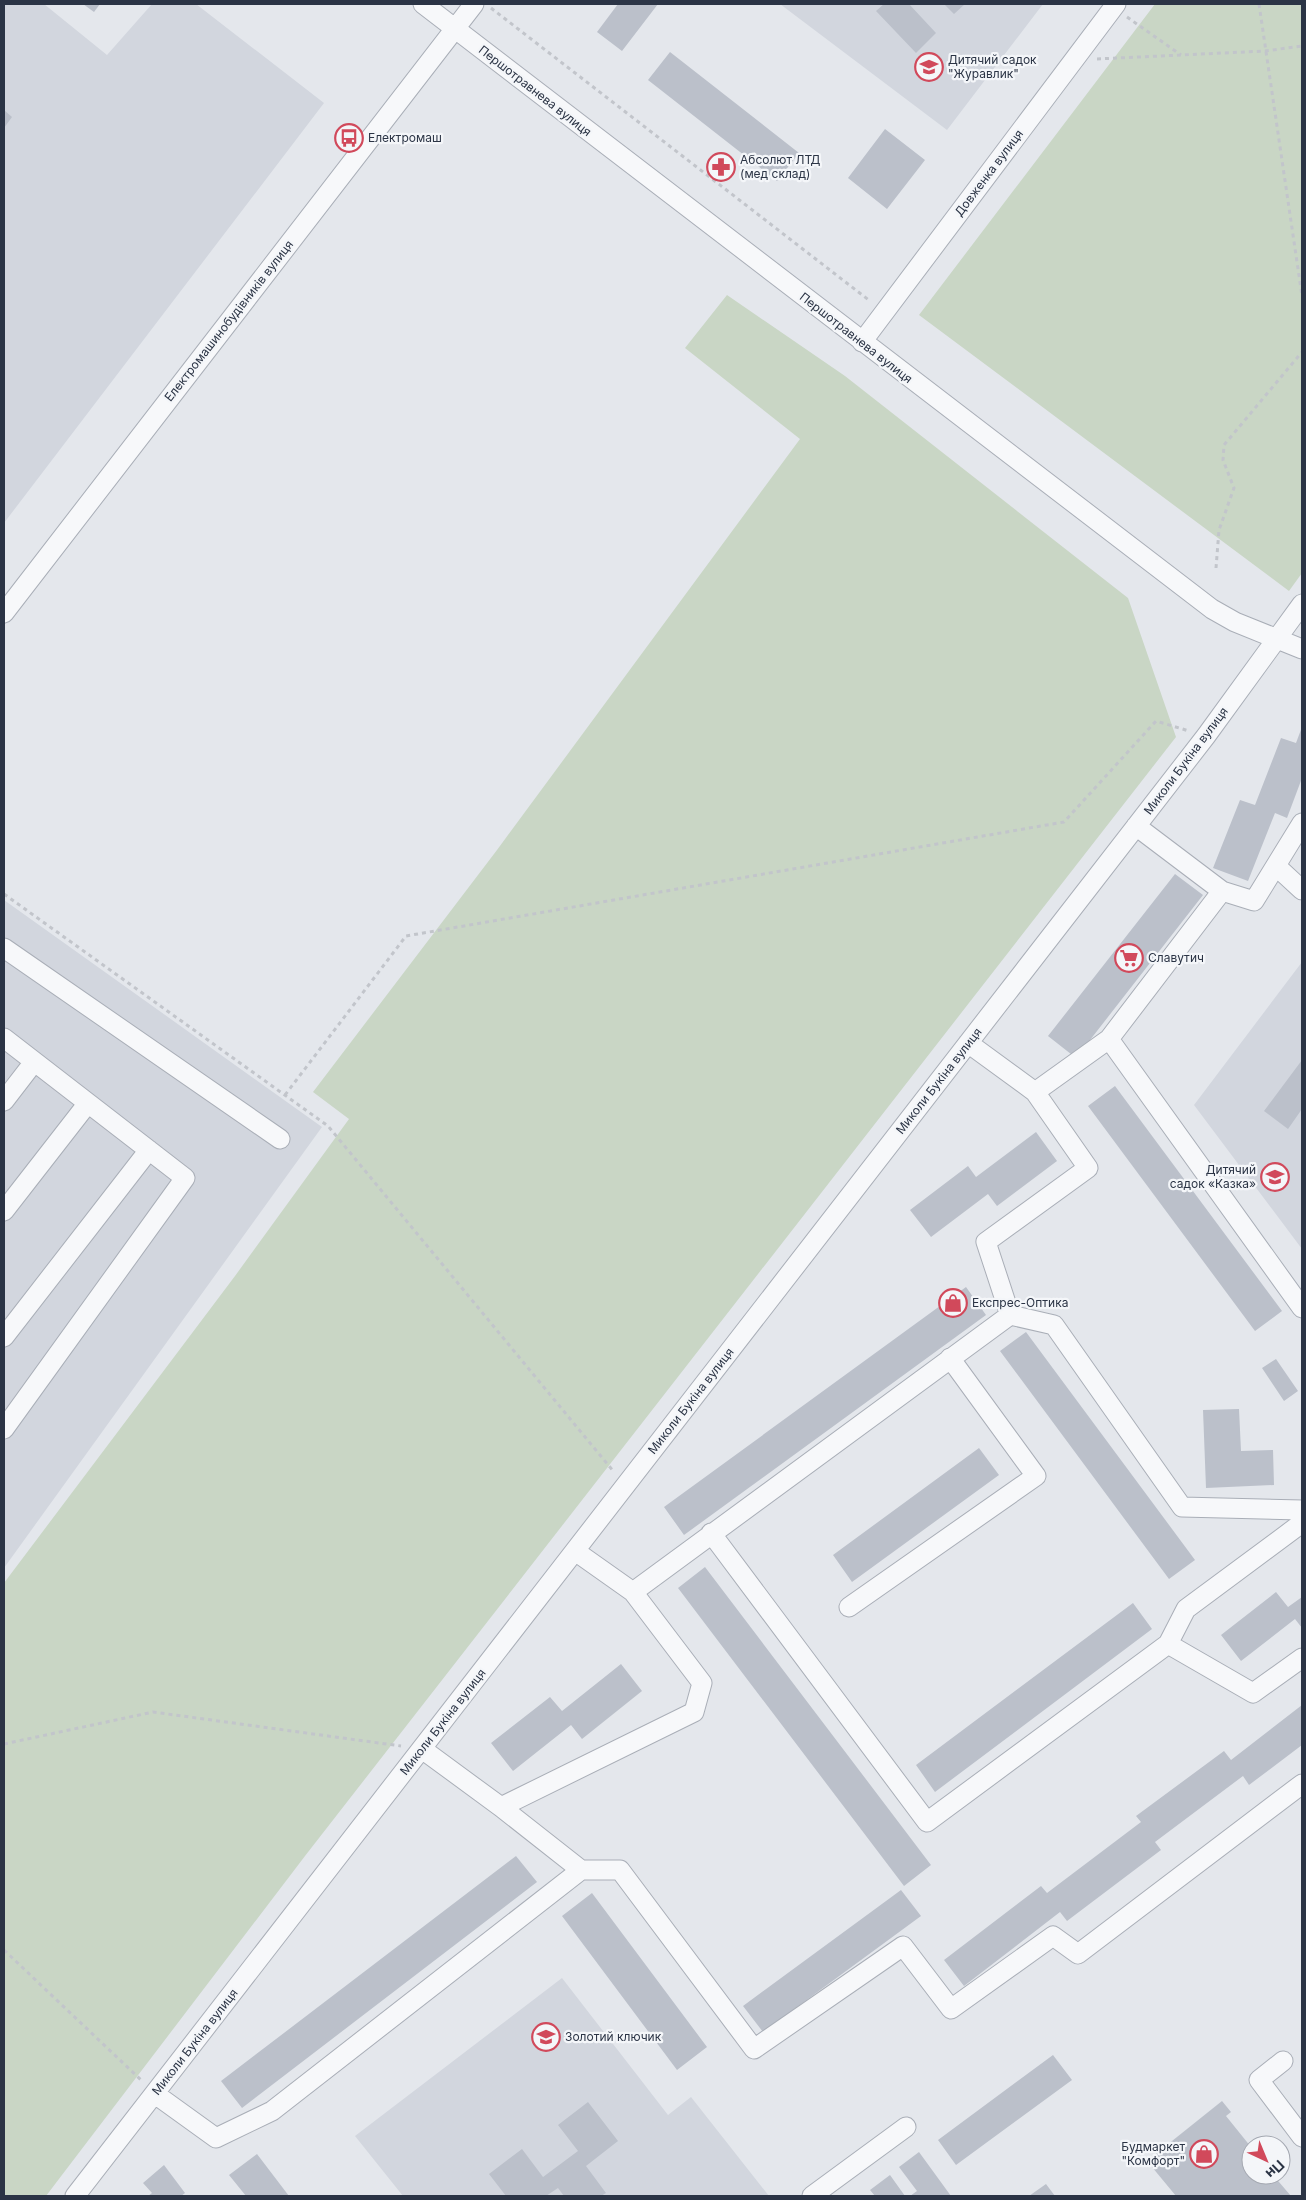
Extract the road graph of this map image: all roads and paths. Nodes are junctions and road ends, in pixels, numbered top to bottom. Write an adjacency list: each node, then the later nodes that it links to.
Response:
1 (423, 4): 5 (street, Першотравнева вулиця)
2 (1259, 4): 7 (path)
3 (481, 5): 5 (street, Електромашинобудівників вулиця); 11 (path)
4 (1115, 6): 8 (path); 9 (street, Довженка вулиця)
5 (455, 29): 12 (street, Першотравнева вулиця); 16 (street, Електромашинобудівників вулиця)
6 (1302, 46): 7 (path)
7 (1265, 51): 8 (path); 10 (path)
8 (1182, 55): 9 (path)
9 (1074, 60): 12 (street, Довженка вулиця)
10 (1302, 296)
11 (870, 301)
12 (862, 342): 17 (street, Першотравнева вулиця)
13 (1302, 352): 14 (path)
14 (1216, 568)
15 (1302, 604): 17 (street, Миколи Букіна вулиця)
16 (4, 613)
17 (1276, 640): 18 (street, Першотравнева вулиця); 19 (street, Миколи Букіна вулиця)
18 (1302, 650)
19 (1206, 736): 21 (street, Миколи Букіна вулиця); 32 (path)
20 (1302, 823): 22 (street)
21 (1136, 826): 24 (street); 29 (street, Миколи Букіна вулиця)
22 (1276, 866): 23 (street); 24 (street)
23 (1302, 890)
24 (1222, 891): 28 (street)
25 (4, 894): 32 (path)
26 (4, 948): 35 (street)
27 (4, 1038): 30 (street)
28 (1109, 1039): 31 (street); 38 (street)
29 (968, 1043): 31 (street); 43 (street, Миколи Букіна вулиця)
30 (34, 1062): 33 (street); 34 (street)
31 (1035, 1092): 39 (street)
32 (285, 1095): 43 (path)
33 (4, 1102)
34 (88, 1103): 36 (street); 37 (street)
35 (280, 1140)
36 (149, 1150): 40 (street); 42 (street)
37 (4, 1211)
38 (1302, 1308)
39 (1010, 1315): 41 (street); 44 (street)
40 (4, 1336)
41 (950, 1358): 46 (street); 49 (street)
42 (4, 1428)
43 (625, 1486): 47 (street, Миколи Букіна вулиця)
44 (1302, 1510)
45 (1302, 1523): 50 (street)
46 (711, 1533): 48 (street); 50 (street)
47 (575, 1551): 48 (street); 53 (street, Миколи Букіна вулиця)
48 (633, 1592): 55 (street)
49 (850, 1607)
50 (1168, 1644): 51 (street)
51 (1302, 1658)
52 (4, 1744): 53 (path)
53 (422, 1749): 55 (street); 59 (street, Миколи Букіна вулиця)
54 (1302, 1784): 56 (street)
55 (501, 1807): 56 (street)
56 (581, 1870): 59 (street)
57 (4, 1950): 59 (path)
58 (1283, 2060): 61 (street)
59 (155, 2094): 62 (street, Миколи Букіна вулиця)
60 (906, 2126): 63 (street)
61 (1302, 2137)
62 (75, 2196)
63 (812, 2196)

